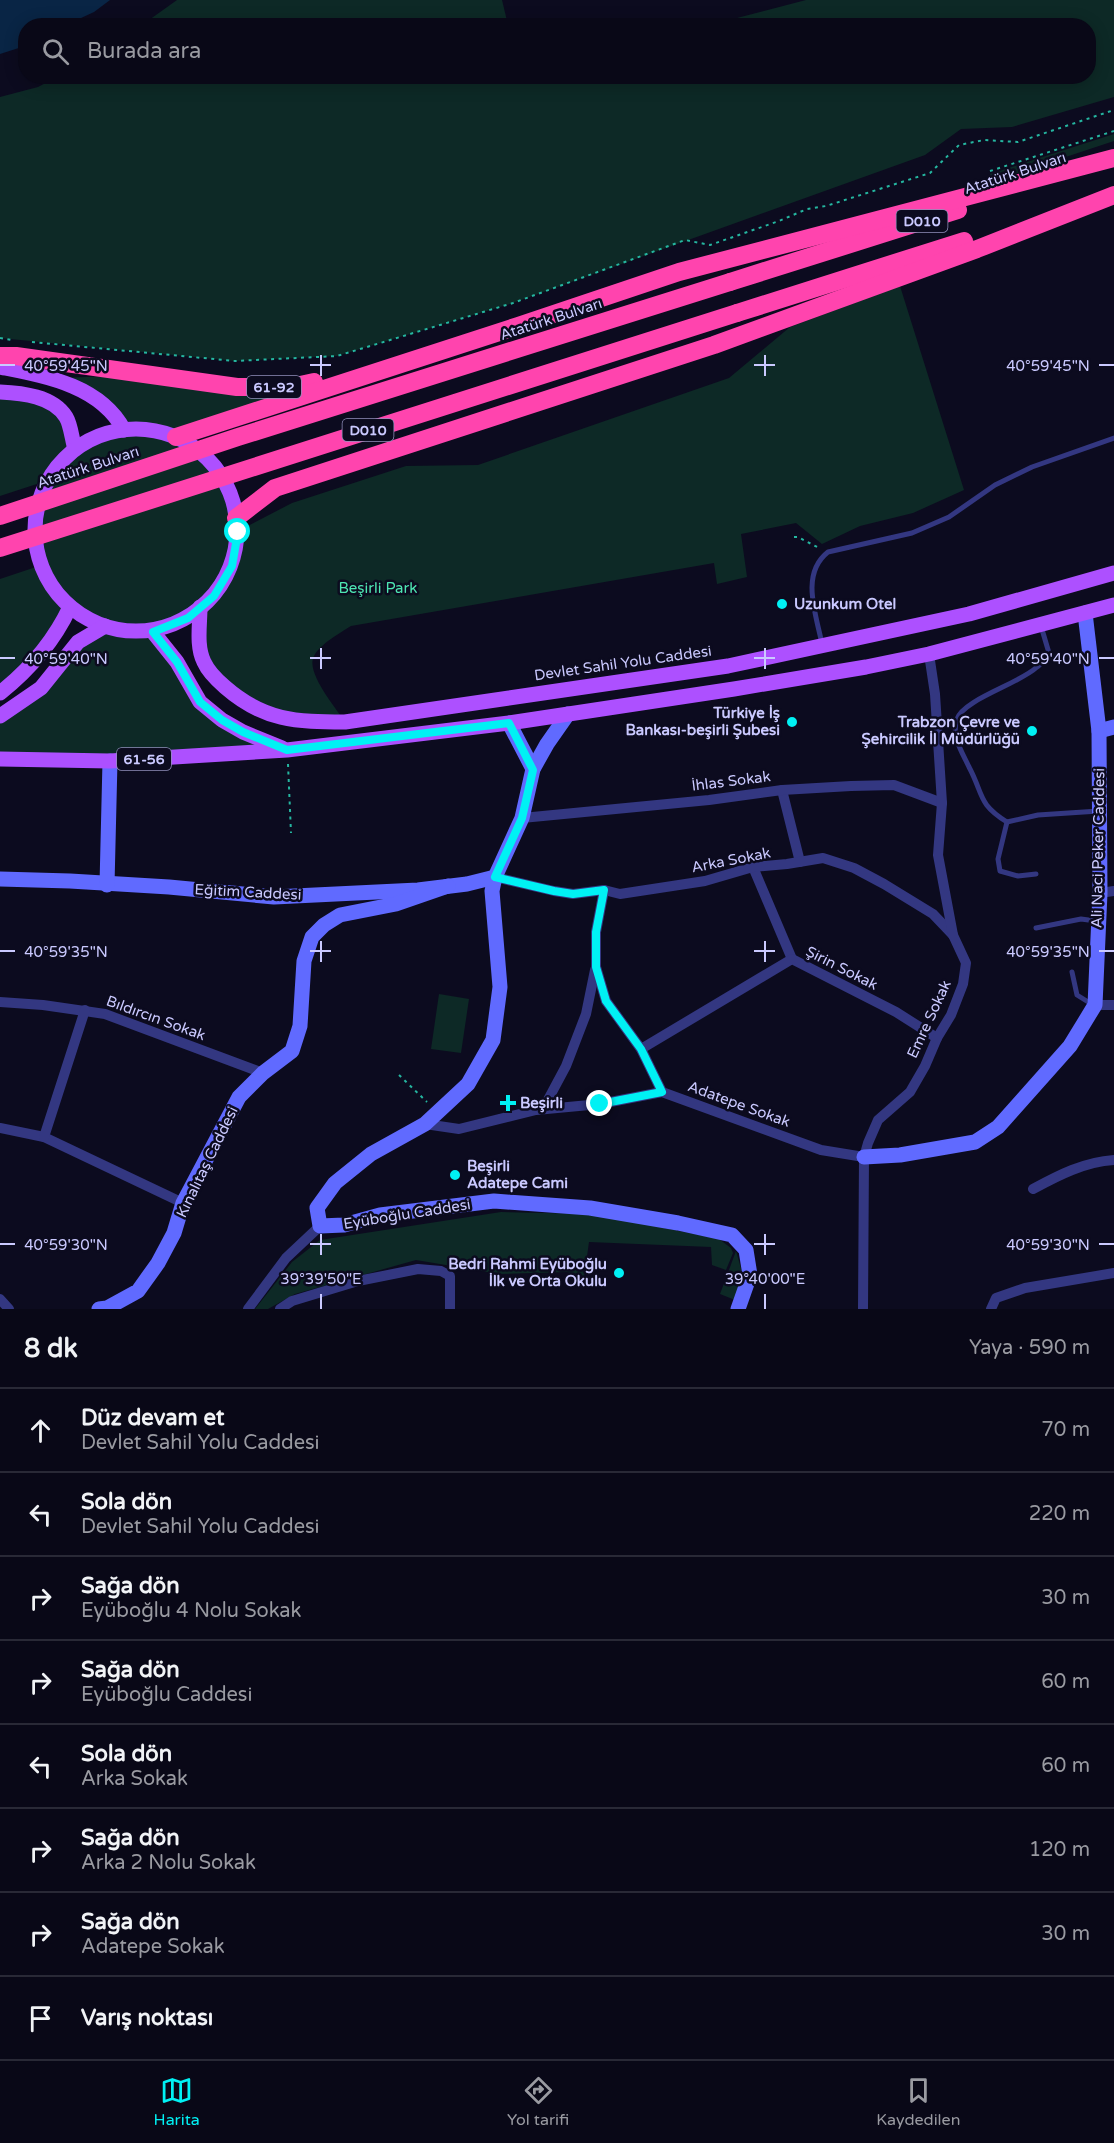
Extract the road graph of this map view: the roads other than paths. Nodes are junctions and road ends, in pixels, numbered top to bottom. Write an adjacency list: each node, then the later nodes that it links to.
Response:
1 (1114, 159): 3 (highway); 11 (highway, Atatürk Bulvarı / D010, bridge)
2 (1114, 194): 12 (highway); 13 (highway, D010, bridge)
3 (541, 319): 4 (highway, 61-92); 8 (highway)
4 (0, 356)
5 (0, 367): 7 (main road)
6 (0, 392): 10 (main road)
7 (124, 430): 8 (main road); 10 (main road)
8 (176, 437): 12 (main road)
9 (1114, 438): 22 (lane)
10 (75, 449): 16 (main road)
11 (0, 516)
12 (236, 518): 17 (main road)
13 (0, 548)
14 (1114, 573): 22 (main road, Devlet Sahil Yolu Caddesi)
15 (1114, 605): 18 (main road)
16 (70, 607): 20 (main road); 24 (main road)
17 (200, 608): 21 (main road); 22 (main road, Devlet Sahil Yolu Caddesi)
18 (1085, 613): 19 (main road); 28 (street, Ali Naci Peker Caddesi)
19 (1040, 625): 23 (main road); 37 (lane)
20 (105, 626): 21 (main road); 26 (main road)
21 (153, 632): 29 (main road)
22 (822, 646)
23 (928, 654): 25 (main road); 34 (street, Emre Sokak)
24 (0, 693)
25 (568, 714): 27 (main road); 32 (street)
26 (0, 716)
27 (509, 723): 29 (main road); 32 (street)
28 (1107, 729): 35 (street, Ali Naci Peker Caddesi)
29 (287, 750): 31 (main road, 61-56)
30 (0, 759): 31 (main road, 61-56)
31 (110, 761): 43 (street)
32 (533, 770): 36 (street)
33 (782, 790): 34 (street, İhlas Sokak); 36 (street, İhlas Sokak); 38 (street)
34 (942, 803): 49 (street, Emre Sokak)
35 (1095, 811): 37 (lane); 46 (street, Ali Naci Peker Caddesi)
36 (522, 818): 41 (street)
37 (1007, 822): 40 (lane)
38 (800, 862): 39 (street, Arka Sokak); 49 (street, Arka Sokak)
39 (753, 867): 45 (street, Arka Sokak); 50 (street)
40 (1036, 874)
41 (495, 877): 44 (street, Eğitim Caddesi); 45 (street, Arka Sokak); 62 (street)
42 (0, 879): 43 (street, Eğitim Caddesi)
43 (107, 885): 44 (street, Eğitim Caddesi)
44 (448, 886): 59 (street, Kınalıtaş Caddesi)
45 (604, 890): 51 (street)
46 (1107, 892): 47 (street, Ali Naci Peker Caddesi)
47 (1098, 921): 48 (lane); 54 (street, Ali Naci Peker Caddesi)
48 (1036, 928)
49 (953, 935): 57 (street, Emre Sokak)
50 (792, 959): 57 (street, Şirin Sokak); 58 (street, Şirin Sokak)
51 (596, 967): 58 (street); 61 (street)
52 (1072, 972): 54 (lane)
53 (0, 1002): 56 (street, Bıldırcın Sokak)
54 (1095, 1005): 55 (street); 65 (street, Ali Naci Peker Caddesi)
55 (1114, 1005)
56 (85, 1010): 59 (street, Bıldırcın Sokak); 64 (street)
57 (937, 1038): 65 (street, Emre Sokak)
58 (641, 1049): 60 (street)
59 (263, 1074): 68 (street, Kınalıtaş Caddesi)
60 (662, 1092): 61 (street); 65 (street, Adatepe Sokak)
61 (543, 1109): 62 (street)
62 (425, 1124): 69 (street)
63 (0, 1128): 64 (street)
64 (44, 1137): 68 (street)
65 (864, 1157): 78 (street, Emre Sokak)
66 (1114, 1160): 67 (street)
67 (1033, 1189)
68 (183, 1203): 73 (street, Kınalıtaş Caddesi)
69 (320, 1226): 74 (street); 77 (street, Eyüboğlu Caddesi)
70 (1114, 1273): 79 (street)
71 (0, 1299): 72 (street)
72 (9, 1309)
73 (99, 1309)
74 (248, 1309)
75 (280, 1309): 76 (street)
76 (450, 1309)
77 (738, 1309)
78 (863, 1309)
79 (991, 1309)

